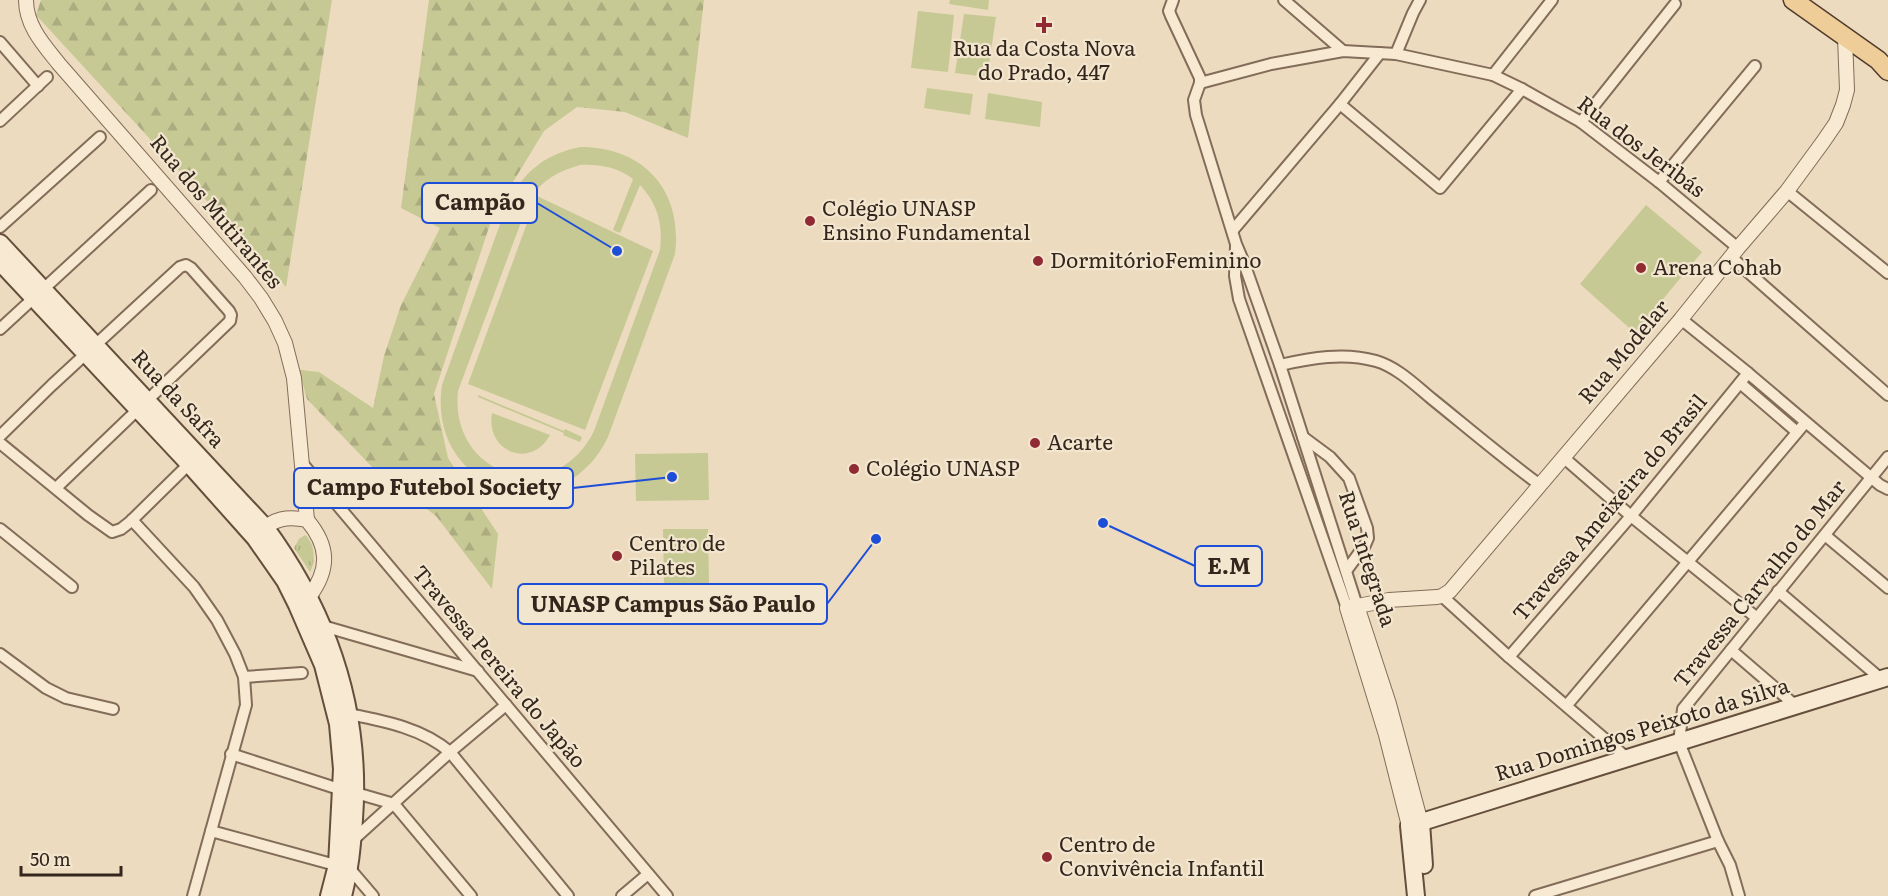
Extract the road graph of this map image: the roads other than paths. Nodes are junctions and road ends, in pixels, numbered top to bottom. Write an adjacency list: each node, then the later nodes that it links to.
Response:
1 (26, 0): 50 (street, Rua dos Mutirantes)
2 (1173, 0): 17 (street, Rua Integrada)
3 (1420, 0): 12 (street)
4 (1552, 0): 15 (street)
5 (1793, 0): 8 (main road)
6 (1287, 1): 10 (street)
7 (1675, 4): 22 (street)
8 (1845, 37): 13 (main road); 26 (street, Rua Modelar)
9 (0, 42): 18 (street)
10 (1343, 51): 11 (street, Rua dos Jeribás); 17 (street, Rua dos Jeribás)
11 (1380, 53): 12 (street, Rua dos Jeribás); 20 (street)
12 (1396, 54): 15 (street, Rua dos Jeribás)
13 (1885, 63)
14 (1755, 66): 24 (street)
15 (1493, 75): 19 (street, Rua dos Jeribás)
16 (47, 77): 18 (street)
17 (1200, 83): 28 (street, Rua Integrada)
18 (38, 86): 21 (street)
19 (1522, 89): 20 (street); 22 (street, Rua dos Jeribás)
20 (1340, 104): 28 (street)
21 (0, 122)
22 (1581, 122): 24 (street, Rua dos Jeribás)
23 (100, 137): 27 (street)
24 (1659, 182): 31 (street, Rua dos Jeribás)
25 (151, 190): 34 (street)
26 (1787, 191): 31 (street, Rua Modelar); 33 (street)
27 (0, 227)
28 (1233, 230): 30 (street, Rua Integrada)
29 (0, 243): 34 (main road, Rua da Safra)
30 (1236, 244): 38 (street, Rua Integrada); 69 (street, Rua Integrada)
31 (1734, 252): 35 (street, Rua Modelar); 41 (street, Rua dos Jeribás)
32 (0, 262): 34 (main road, Rua da Safra)
33 (1888, 273)
34 (39, 293): 36 (street); 37 (main road, Rua da Safra)
35 (1681, 318): 39 (street); 48 (street, Rua Modelar)
36 (0, 329)
37 (91, 350): 42 (main road, Rua da Safra); 42 (street); 45 (street)
38 (1280, 365): 46 (street, Rua Integrada); 53 (street)
39 (1748, 373): 40 (street, Travessa Ameixeira do Brasil); 43 (street)
40 (1740, 383): 44 (street); 56 (street, Travessa Ameixeira do Brasil)
41 (1888, 395)
42 (142, 404): 51 (main road, Rua da Safra); 54 (street); 60 (main road, Rua da Safra)
43 (1805, 423): 44 (street); 52 (street)
44 (1797, 432): 62 (street)
45 (0, 436)
46 (1303, 437): 63 (street, Rua Integrada); 63 (street)
47 (0, 443): 54 (street)
48 (1563, 457): 53 (street, Rua Modelar); 56 (street)
49 (1888, 457): 52 (street, Travessa Carvalho do Mar)
50 (301, 463): 58 (street, Rua dos Mutirantes); 75 (street, Travessa Pereira do Japão)
51 (189, 464): 57 (street); 60 (main road, Rua da Safra)
52 (1871, 478): 55 (street); 61 (street, Travessa Carvalho do Mar)
53 (1540, 485): 67 (street, Rua Modelar)
54 (56, 488): 57 (street)
55 (1888, 489)
56 (1631, 516): 62 (street); 74 (street, Travessa Ameixeira do Brasil)
57 (132, 520): 77 (street)
58 (307, 520): 60 (street); 68 (street)
59 (0, 530): 64 (street)
60 (260, 532): 68 (main road, Rua da Safra); 88 (main road)
61 (1826, 536): 65 (street); 66 (street, Travessa Carvalho do Mar)
62 (1687, 562): 70 (street); 80 (street)
63 (1346, 571): 69 (street, Rua Integrada)
64 (72, 587)
65 (1888, 588)
66 (1778, 591): 70 (street, Travessa Carvalho do Mar); 78 (street)
67 (1442, 596): 69 (street); 74 (street)
68 (309, 597): 71 (main road)
69 (1352, 607): 90 (street, Rua Integrada)
70 (1757, 618): 72 (street, Travessa Carvalho do Mar)
71 (323, 626): 75 (street); 83 (main road)
72 (1731, 650): 81 (street); 84 (street, Travessa Carvalho do Mar)
73 (0, 654): 82 (street)
74 (1509, 657): 80 (street)
75 (478, 671): 79 (street, Travessa Pereira do Japão)
76 (302, 673): 77 (street)
77 (244, 677): 86 (street)
78 (1884, 678): 81 (main road, Rua Domingos Peixoto da Silva)
79 (506, 705): 85 (street); 95 (street, Travessa Pereira do Japão)
80 (1567, 705): 87 (street)
81 (1796, 705): 84 (main road, Rua Domingos Peixoto da Silva)
82 (113, 709)
83 (349, 714): 85 (street); 88 (main road)
84 (1679, 742): 87 (main road, Rua Domingos Peixoto da Silva); 93 (street)
85 (450, 752): 89 (street); 102 (street)
86 (231, 754): 88 (street); 91 (street)
87 (1627, 758): 90 (main road, Rua Domingos Peixoto da Silva)
88 (349, 791): 89 (street); 92 (main road); 94 (main road)
89 (394, 804): 92 (street); 101 (street)
90 (1415, 824): 105 (main road, Rua Integrada); 106 (main road, Rua Integrada)
91 (212, 831): 94 (street); 97 (street)
92 (353, 840): 94 (main road)
93 (1718, 841): 96 (street); 109 (street)
94 (343, 867): 98 (main road); 99 (main road); 100 (street)
95 (648, 874): 103 (street); 104 (street, Travessa Pereira do Japão)
96 (1573, 885): 107 (street); 108 (street)
97 (193, 896)
98 (329, 896)
99 (343, 896)
100 (373, 896)
101 (471, 896)
102 (568, 896)
103 (622, 896)
104 (667, 896)
105 (1416, 896)
106 (1425, 896)
107 (1535, 896)
108 (1577, 896)
109 (1739, 896)

